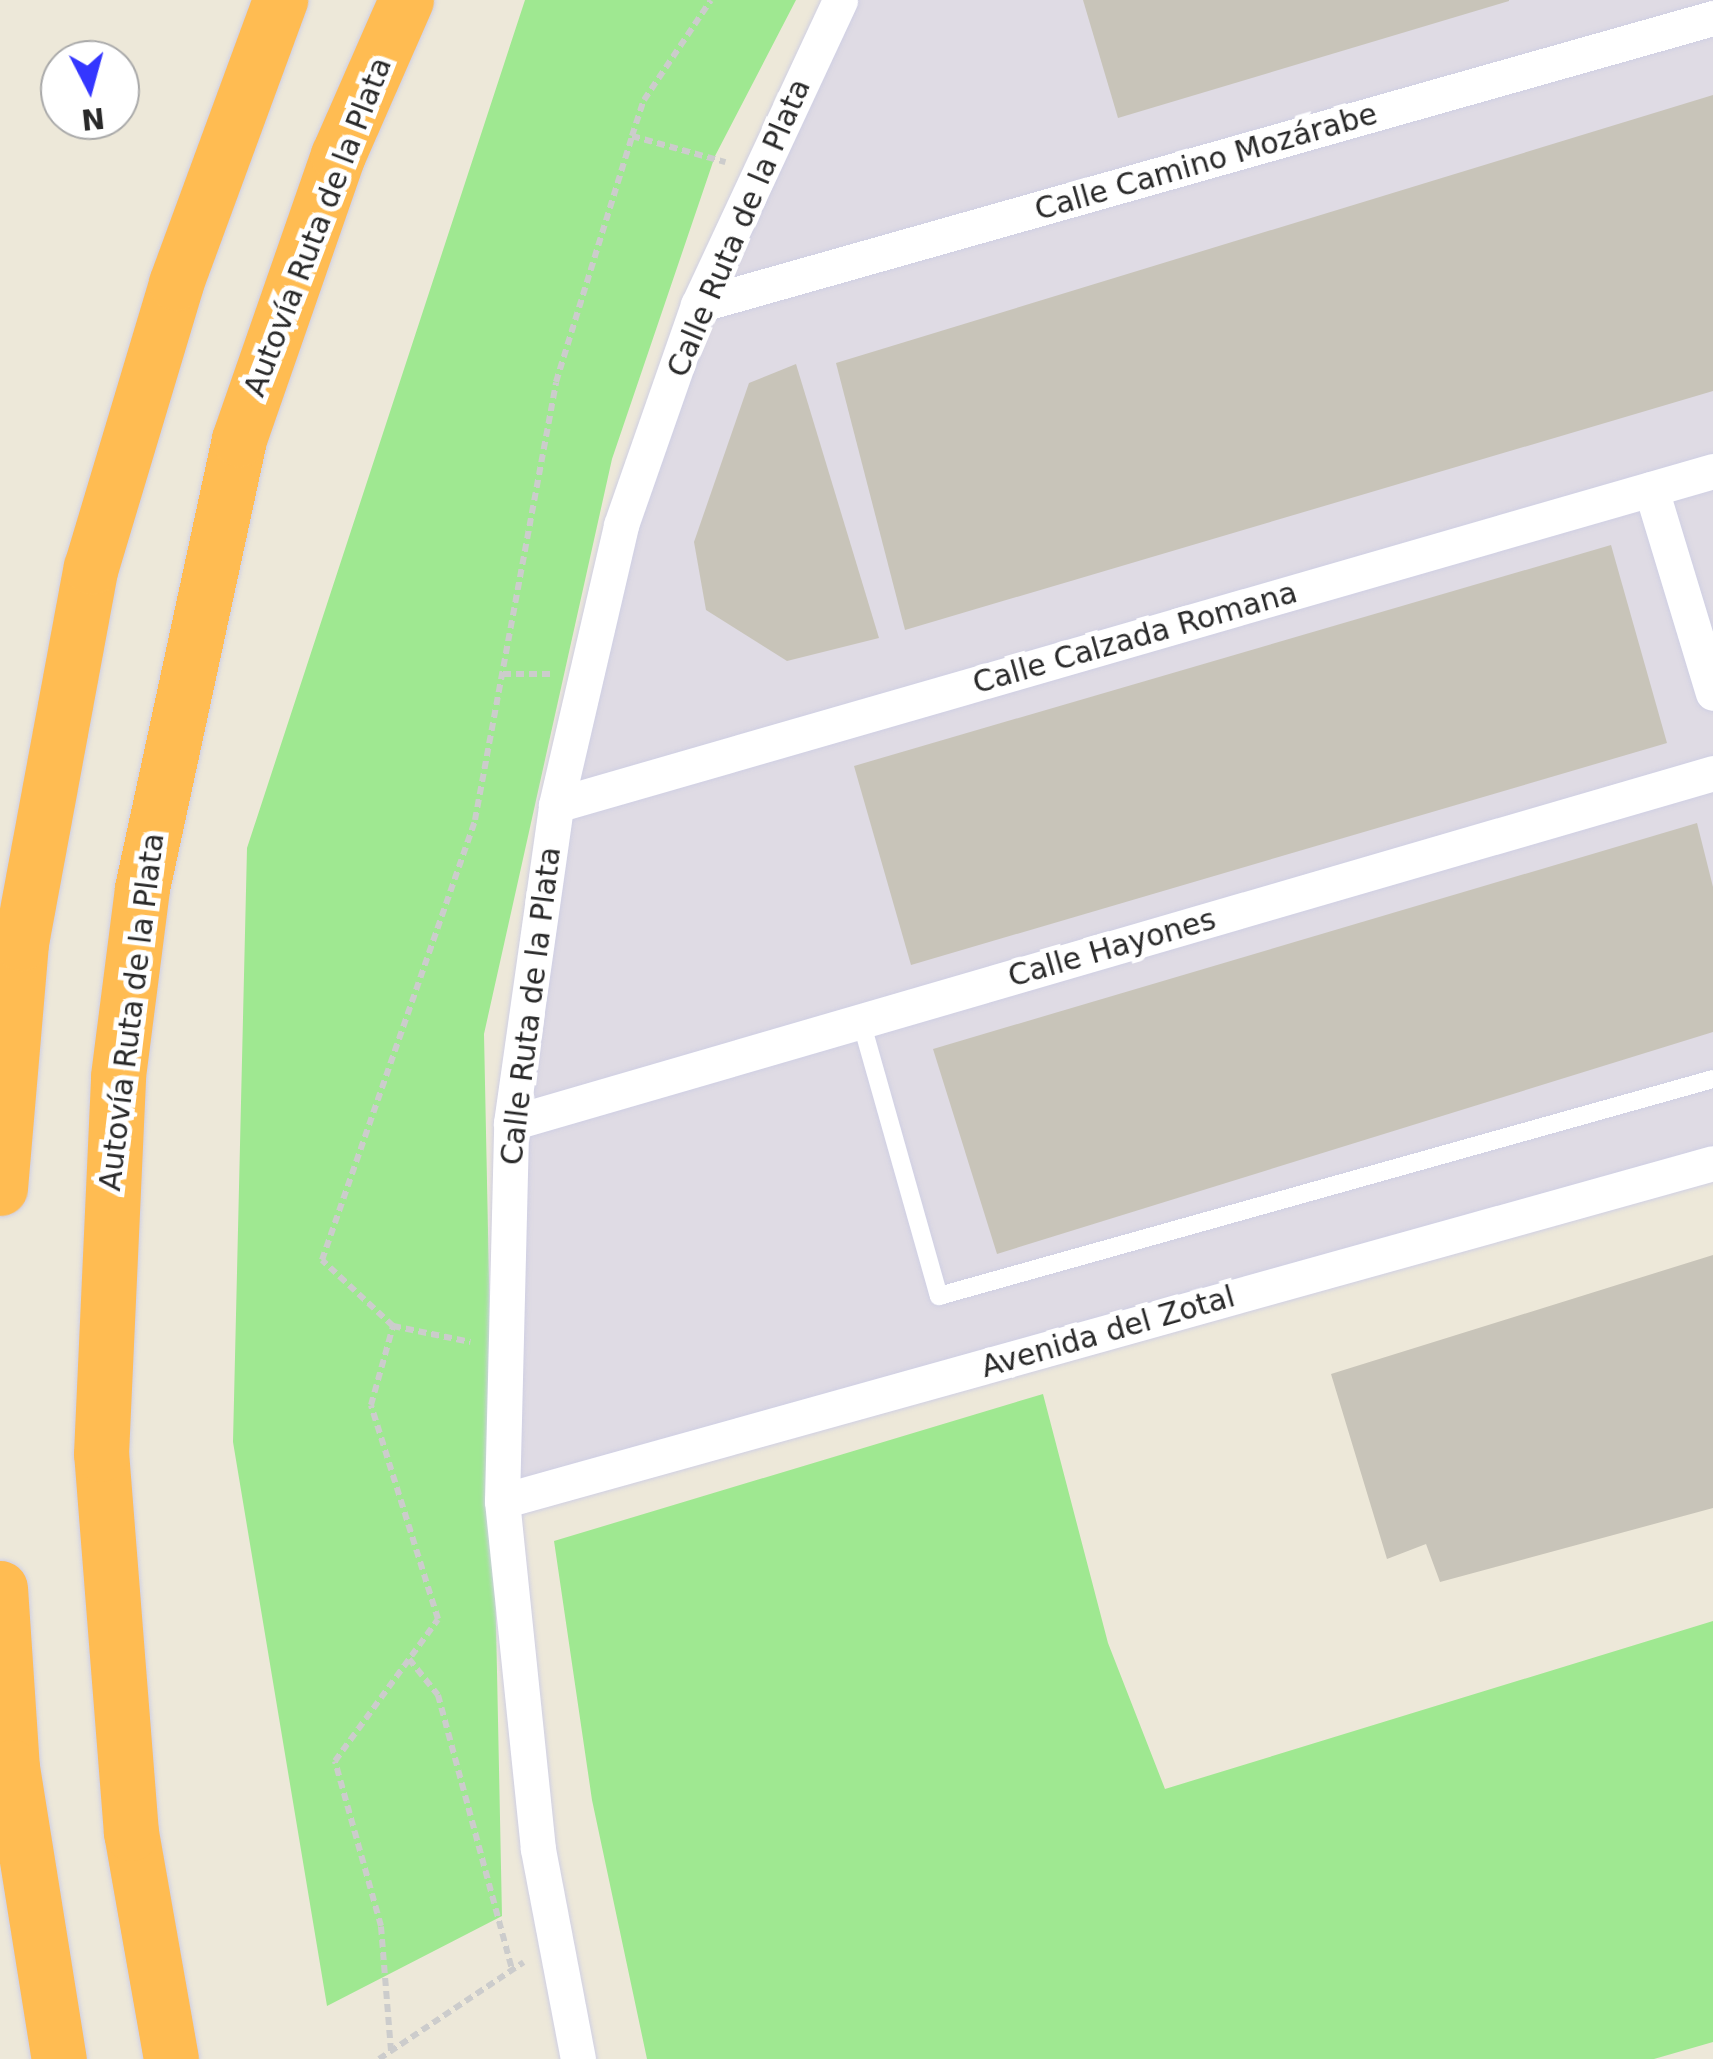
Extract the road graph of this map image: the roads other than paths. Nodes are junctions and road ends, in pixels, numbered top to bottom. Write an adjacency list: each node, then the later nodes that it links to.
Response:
1 (280, 0): 15 (highway)
2 (406, 0): 19 (highway, Autovía Ruta de la Plata)
3 (840, 0): 5 (street, Calle Ruta de la Plata)
4 (1713, 18): 5 (street, Calle Camino Mozárabe)
5 (698, 306): 10 (street, Calle Ruta de la Plata)
6 (1713, 471): 7 (street, Calle Calzada Romana)
7 (1652, 489): 8 (street); 10 (street, Calle Calzada Romana)
8 (1713, 693)
9 (1713, 774): 11 (street, Calle Hayones)
10 (556, 805): 13 (street, Calle Ruta de la Plata)
11 (861, 1021): 12 (lane); 13 (street, Calle Hayones)
12 (1713, 1079)
13 (511, 1122): 16 (street, Calle Ruta de la Plata)
14 (1713, 1163): 16 (street, Avenida del Zotal)
15 (0, 1188)
16 (502, 1500): 20 (street, Calle Ruta de la Plata)
17 (0, 1588): 18 (highway)
18 (59, 2059)
19 (171, 2059)
20 (578, 2059)

